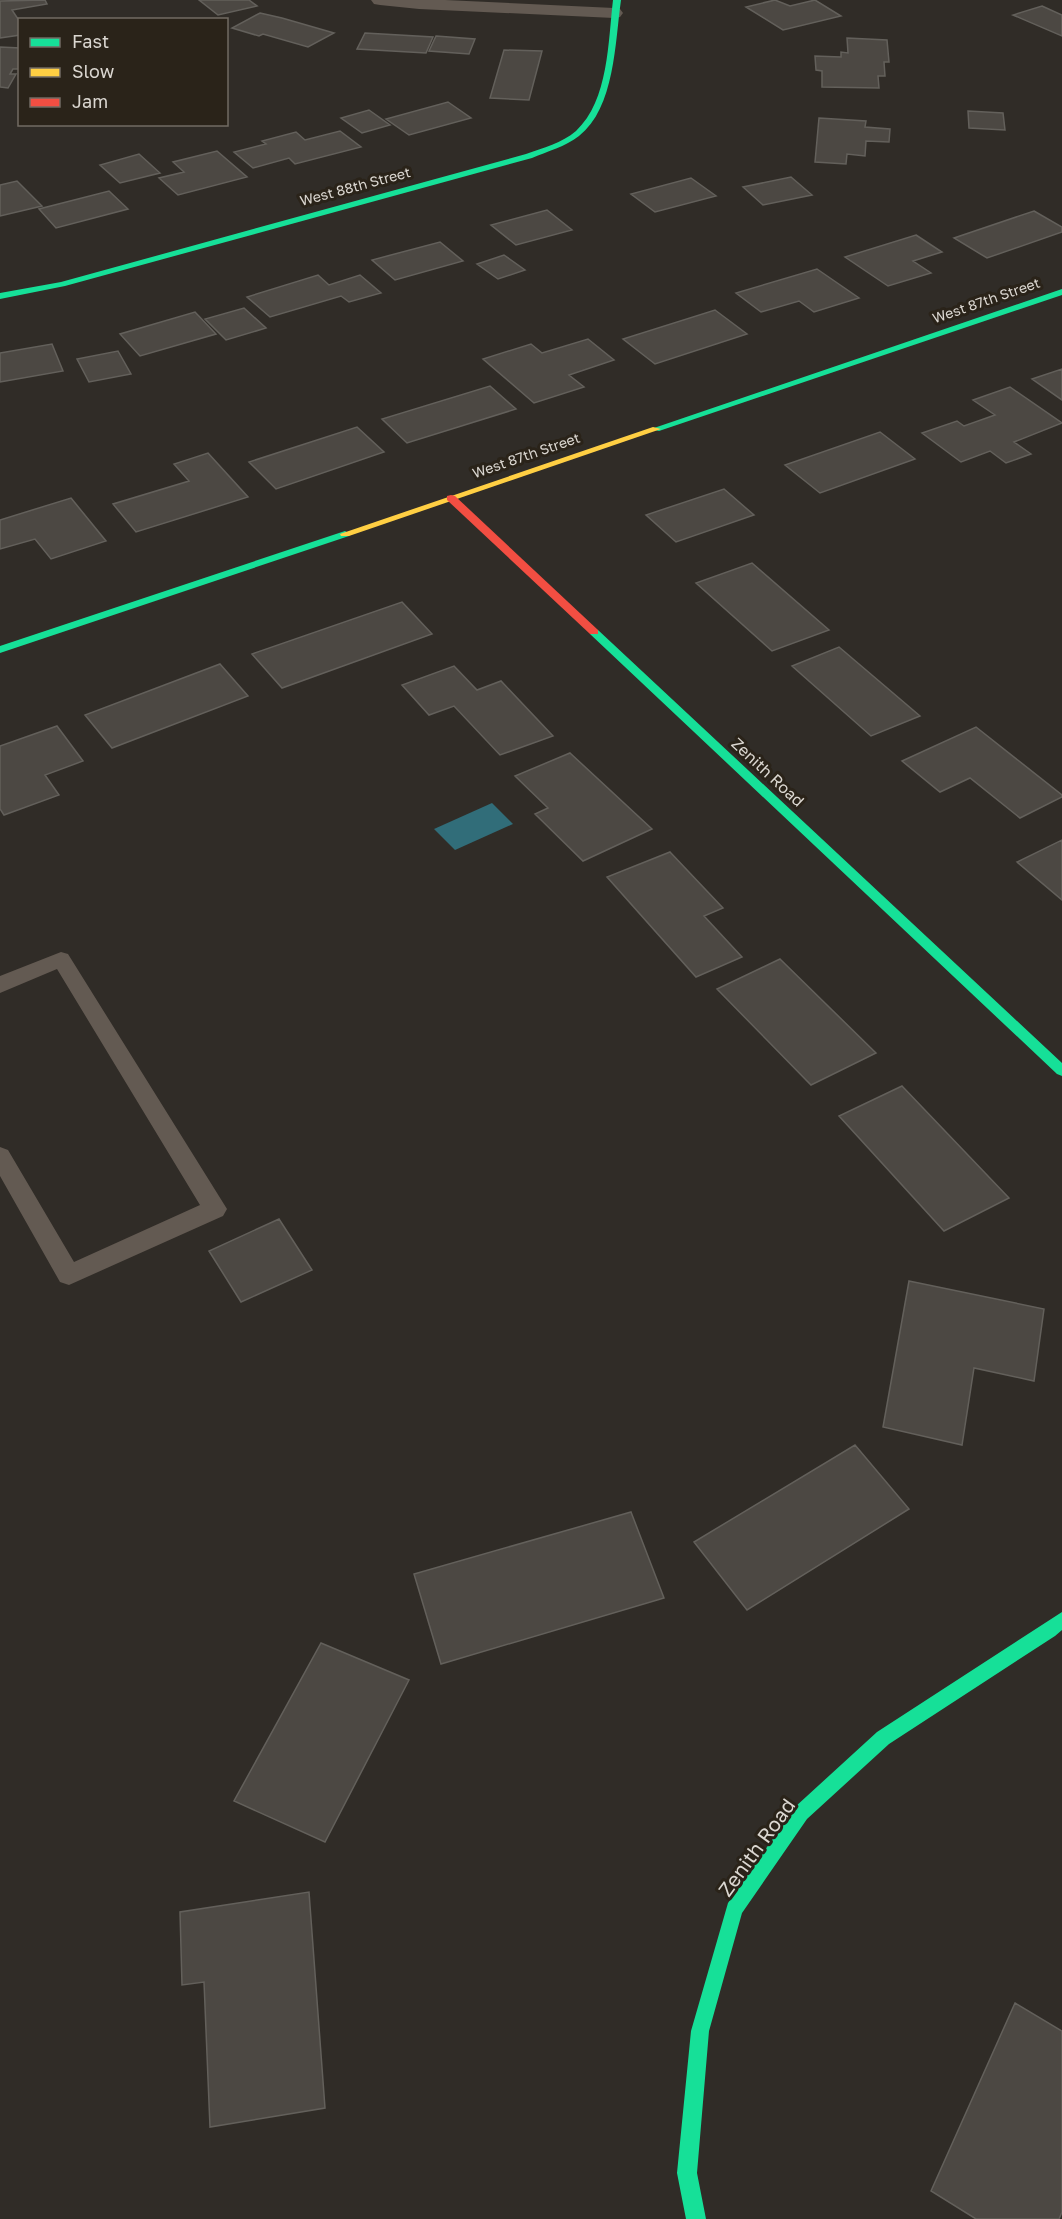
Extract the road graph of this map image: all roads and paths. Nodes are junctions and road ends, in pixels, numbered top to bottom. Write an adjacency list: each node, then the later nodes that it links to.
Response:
1 (380, 0): 2 (street)
2 (615, 6): 4 (street, West 88th Street)
3 (1062, 291): 5 (street, West 87th Street)
4 (0, 296)
5 (451, 498): 6 (street, West 87th Street); 8 (street, Zenith Road)
6 (0, 650)
7 (0, 985): 9 (lane)
8 (1062, 1071)
9 (0, 1156)
10 (1062, 1620): 11 (street, Zenith Road)
11 (696, 2219)

